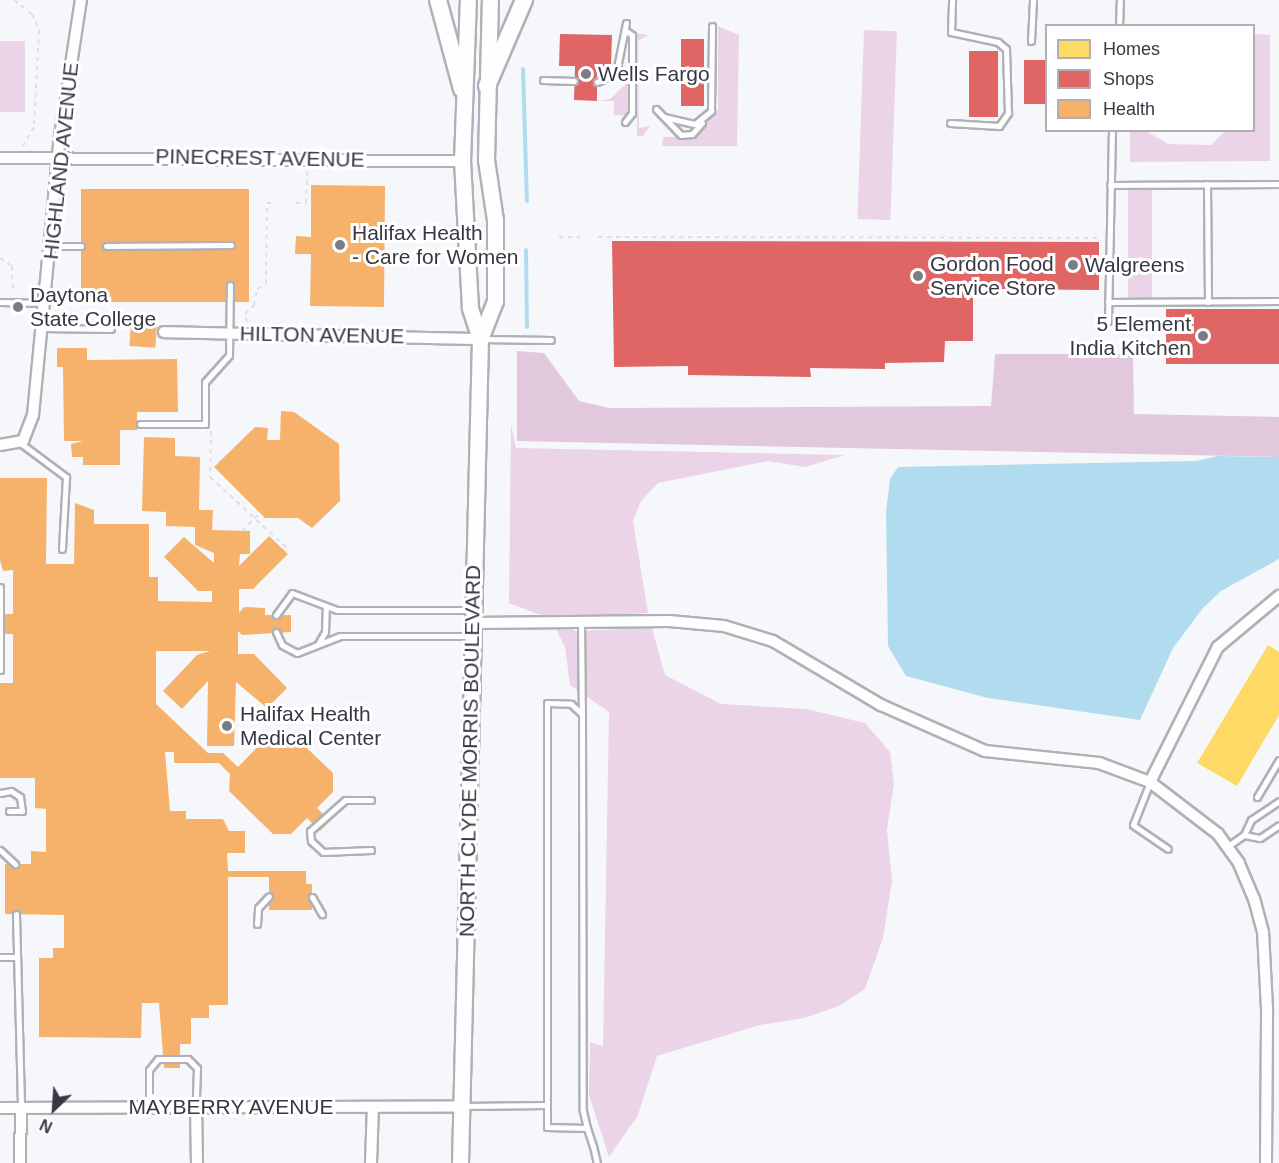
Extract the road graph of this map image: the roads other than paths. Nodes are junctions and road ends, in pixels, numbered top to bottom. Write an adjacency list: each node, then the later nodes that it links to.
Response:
1 (81, 0): 25 (street, HIGHLAND AVENUE)
2 (438, 0): 18 (main road)
3 (468, 0): 18 (main road, NORTH CLYDE MORRIS BOULEVARD)
4 (490, 0): 17 (main road, NORTH CLYDE MORRIS BOULEVARD)
5 (524, 0): 17 (main road)
6 (952, 0): 23 (lane)
7 (1033, 0): 13 (lane)
8 (1120, 0): 10 (lane)
9 (626, 23): 12 (lane)
10 (1119, 24)
11 (712, 26): 22 (lane)
12 (626, 31): 16 (lane); 21 (lane)
13 (1031, 40)
14 (543, 80): 15 (lane)
15 (574, 81)
16 (597, 82)
17 (487, 86): 46 (main road, NORTH CLYDE MORRIS BOULEVARD)
18 (462, 89): 27 (main road, NORTH CLYDE MORRIS BOULEVARD)
19 (656, 109): 20 (lane)
20 (664, 117): 22 (lane); 22 (lane)
21 (625, 122)
22 (703, 122)
23 (950, 123)
24 (1112, 132): 30 (lane)
25 (58, 156): 26 (street); 27 (street, PINECREST AVENUE); 32 (street, HIGHLAND AVENUE)
26 (0, 158)
27 (462, 160): 46 (main road, NORTH CLYDE MORRIS BOULEVARD)
28 (1207, 184): 29 (lane); 30 (lane); 39 (lane)
29 (1279, 184)
30 (1110, 185): 38 (lane)
31 (231, 245): 34 (lane)
32 (51, 246): 33 (lane); 40 (street, HIGHLAND AVENUE)
33 (81, 246)
34 (106, 246)
35 (230, 285): 45 (lane)
36 (1279, 301): 39 (lane)
37 (0, 302): 40 (lane)
38 (1108, 302): 39 (lane); 41 (lane)
39 (1208, 302)
40 (47, 303): 42 (street, HIGHLAND AVENUE)
41 (1108, 321)
42 (44, 328): 43 (lane); 49 (street, HIGHLAND AVENUE)
43 (111, 329)
44 (164, 332): 45 (street, HILTON AVENUE)
45 (230, 334): 46 (street, HILTON AVENUE); 48 (lane)
46 (480, 339): 47 (lane); 56 (main road, NORTH CLYDE MORRIS BOULEVARD)
47 (551, 340)
48 (140, 424)
49 (19, 442): 50 (street); 51 (lane)
50 (0, 445)
51 (62, 549)
52 (0, 587): 60 (lane)
53 (1279, 596): 63 (street)
54 (326, 606): 55 (lane); 56 (lane); 59 (lane)
55 (276, 615)
56 (473, 623): 57 (street); 59 (lane); 86 (main road, NORTH CLYDE MORRIS BOULEVARD)
57 (581, 624): 61 (lane); 63 (street)
58 (276, 632): 59 (lane)
59 (317, 645)
60 (0, 670)
61 (582, 714): 84 (lane); 90 (lane)
62 (1279, 760): 65 (lane)
63 (1150, 782): 71 (street); 72 (lane)
64 (0, 793): 68 (lane)
65 (1257, 797)
66 (371, 800): 74 (lane)
67 (1279, 801): 70 (lane)
68 (9, 811)
69 (1279, 825): 70 (lane)
70 (1244, 836): 71 (lane)
71 (1228, 846): 96 (street)
72 (1168, 849)
73 (0, 850): 75 (lane)
74 (371, 850)
75 (15, 864)
76 (269, 896): 80 (lane)
77 (312, 897): 79 (lane)
78 (16, 914): 82 (lane)
79 (321, 914)
80 (257, 924)
81 (0, 957): 82 (lane)
82 (17, 957): 89 (lane)
83 (149, 1105): 85 (lane)
84 (547, 1105): 86 (lane); 90 (lane)
85 (196, 1106): 87 (street, MAYBERRY AVENUE); 89 (street, MAYBERRY AVENUE); 92 (street)
86 (462, 1106): 87 (street, MAYBERRY AVENUE); 94 (main road, NORTH CLYDE MORRIS BOULEVARD)
87 (373, 1107): 93 (street)
88 (0, 1108): 89 (street, MAYBERRY AVENUE)
89 (21, 1108): 91 (street)
90 (587, 1128): 95 (lane)
91 (20, 1163)
92 (197, 1163)
93 (371, 1163)
94 (460, 1163)
95 (597, 1163)
96 (1266, 1163)

